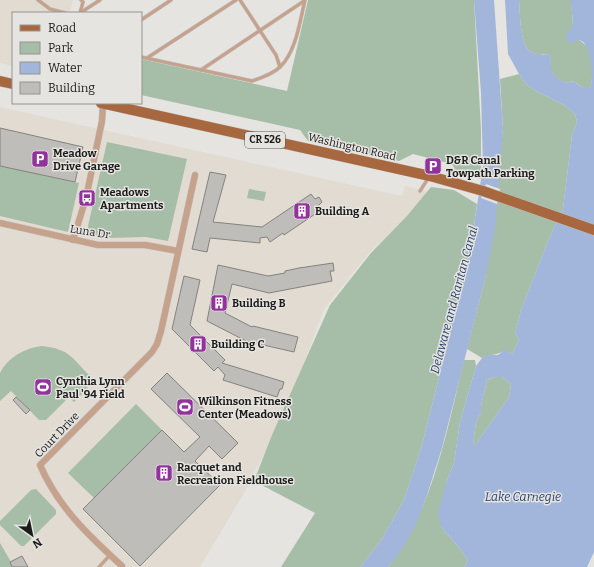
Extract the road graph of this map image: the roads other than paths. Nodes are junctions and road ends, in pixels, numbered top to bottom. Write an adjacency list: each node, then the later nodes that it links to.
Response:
1 (38, 0): 8 (lane)
2 (81, 0): 9 (lane)
3 (100, 0): 10 (lane)
4 (171, 0): 11 (lane)
5 (236, 0): 14 (lane)
6 (240, 0): 12 (lane)
7 (305, 1): 12 (lane); 15 (lane)
8 (61, 12)
9 (80, 12)
10 (82, 12)
11 (142, 19)
12 (260, 31): 15 (lane); 16 (lane)
13 (142, 57): 14 (lane)
14 (147, 58): 16 (lane)
15 (280, 67): 16 (lane)
16 (201, 70)
17 (0, 81): 18 (main road)
18 (12, 84)
19 (102, 104): 22 (street)
20 (106, 104): 24 (main road, Washington Road / CR 526)
21 (82, 153): 22 (lane)
22 (95, 156): 28 (street)
23 (195, 175): 29 (street, Court Drive)
24 (430, 176): 25 (lane); 27 (main road, Washington Road / CR 526)
25 (420, 191)
26 (0, 223): 28 (street, Luna Dr)
27 (594, 230)
28 (73, 240): 29 (street, Luna Dr)
29 (178, 251): 30 (street, Court Drive)
30 (110, 555): 31 (street, Court Drive); 32 (lane)
31 (122, 566)
32 (99, 567)

